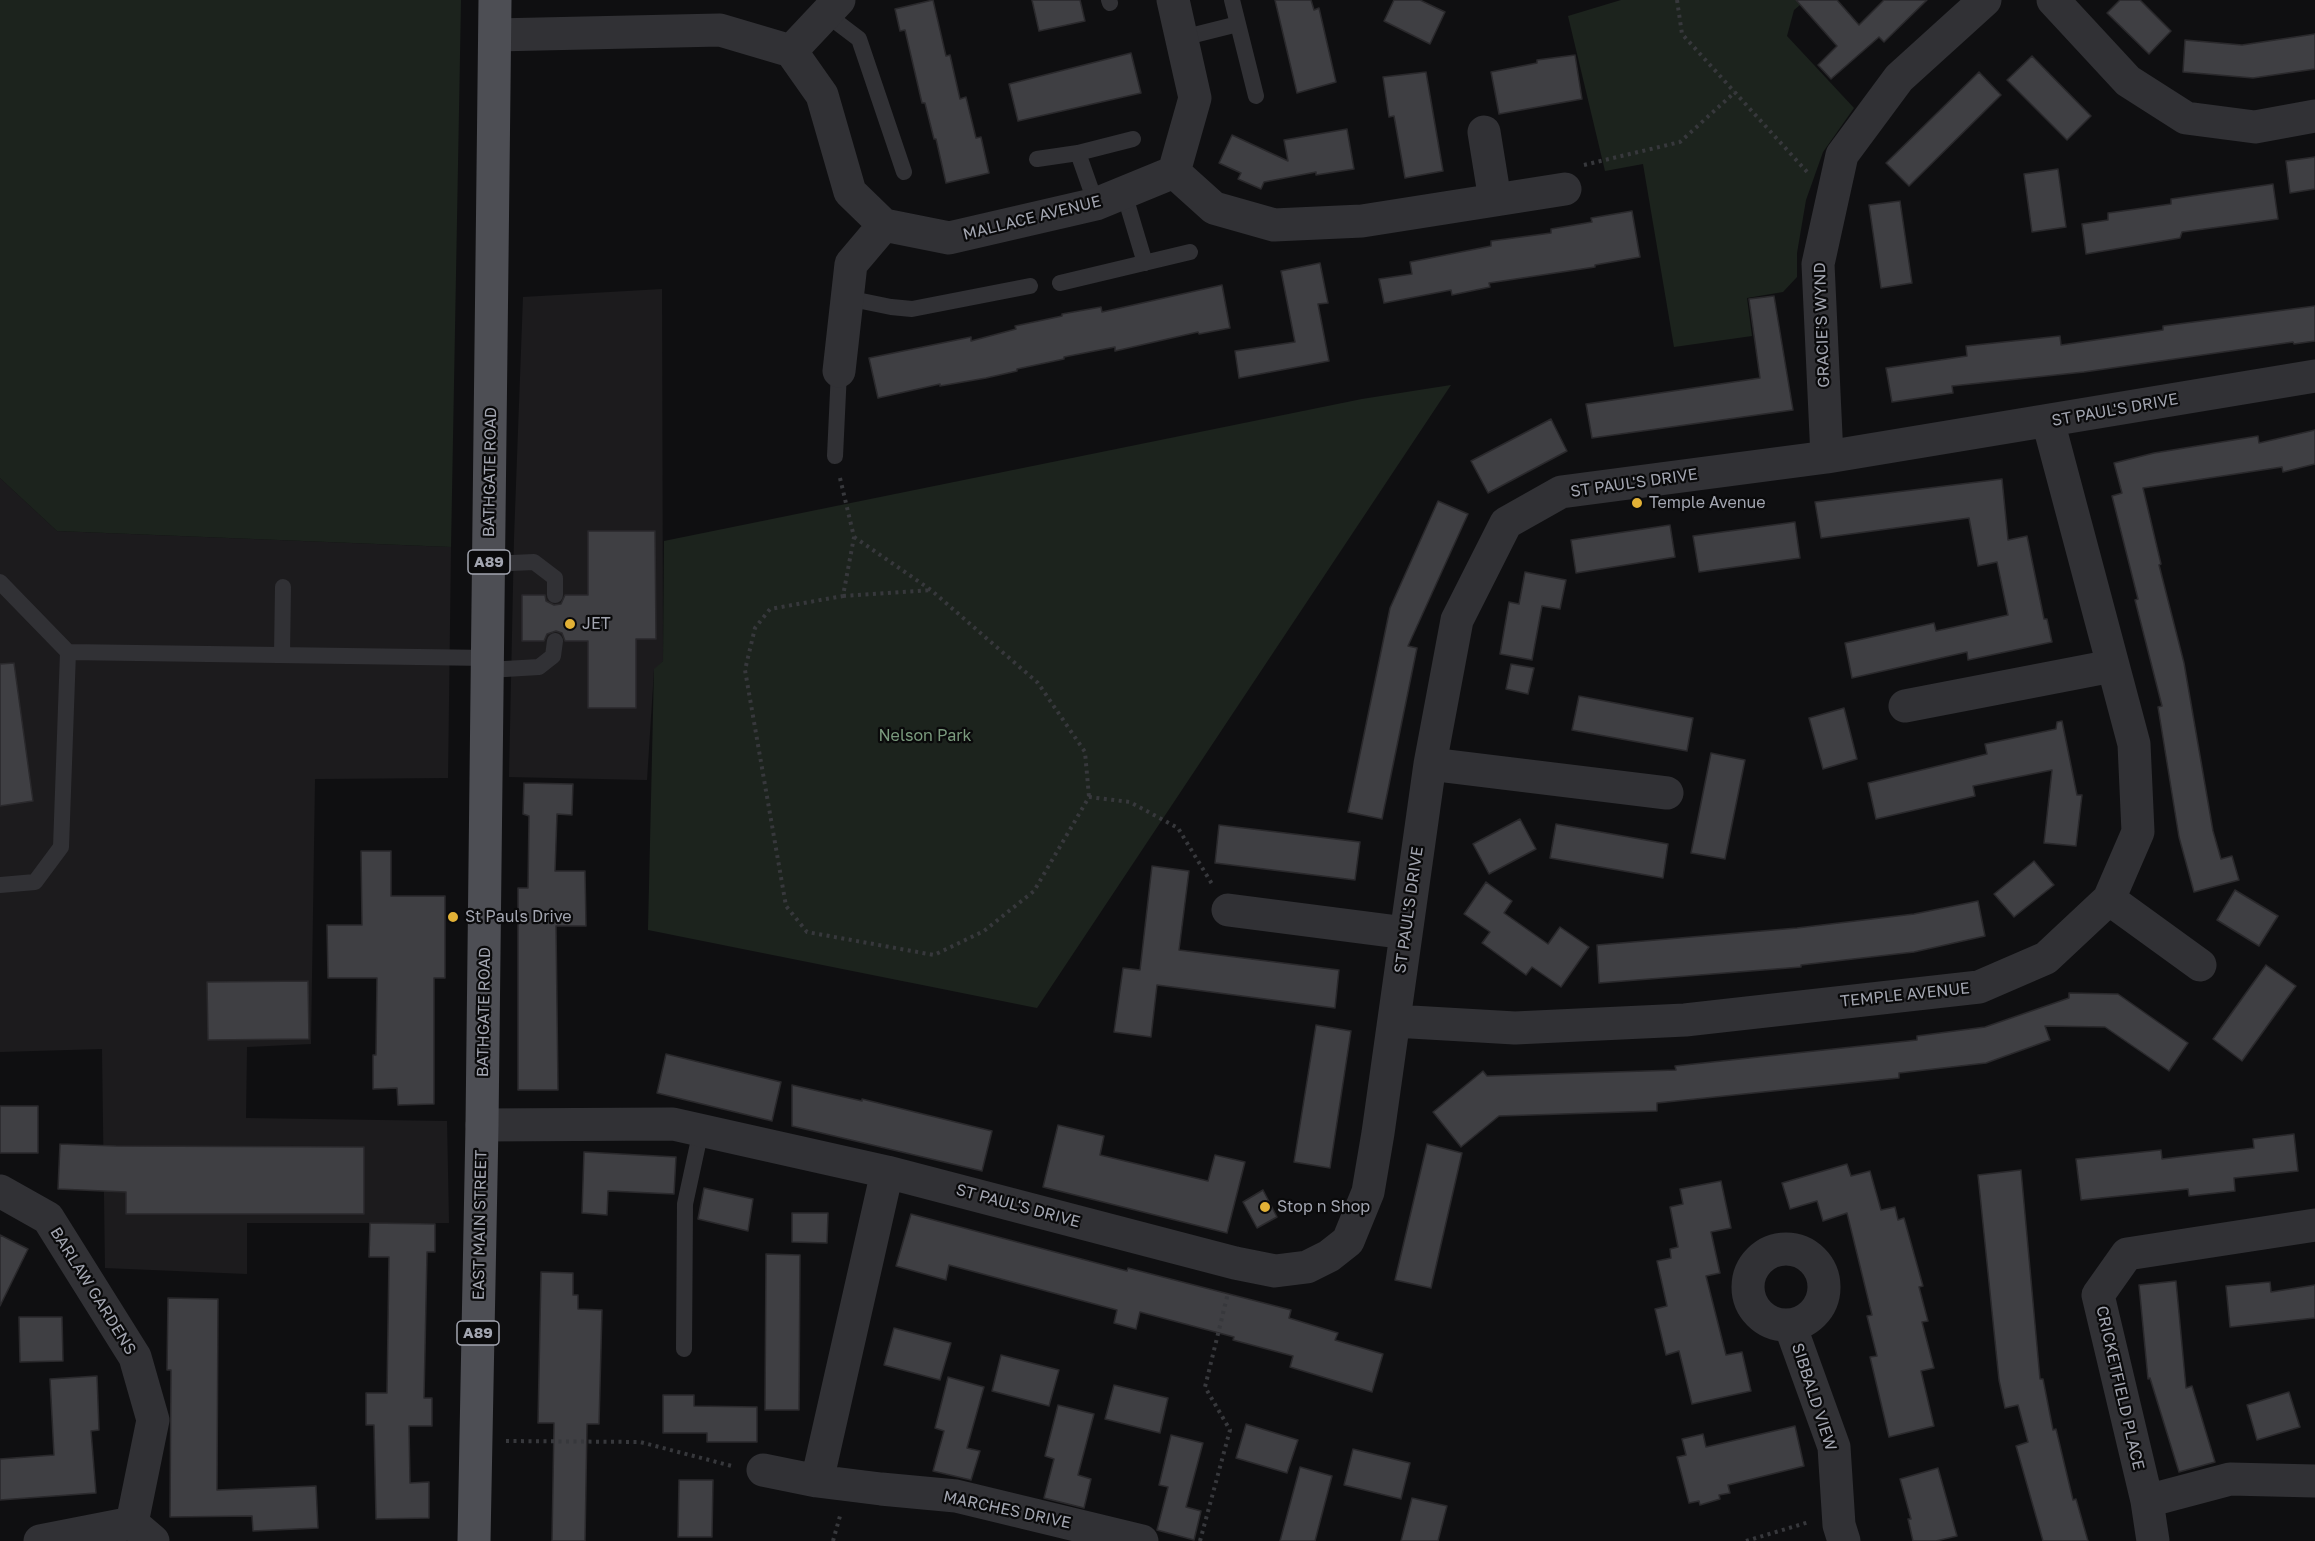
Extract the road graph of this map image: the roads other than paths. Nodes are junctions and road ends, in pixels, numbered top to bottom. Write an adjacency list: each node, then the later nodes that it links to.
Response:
1 (495, 0): 8 (main road, BATHGATE ROAD / A89)
2 (1173, 0): 9 (street)
3 (1232, 0): 7 (lane)
4 (1985, 0): 32 (street, GRACIE'S WYND)
5 (2053, 0): 12 (street)
6 (832, 7): 10 (street); 17 (lane)
7 (1238, 24): 9 (lane); 11 (lane)
8 (495, 35): 10 (street); 33 (main road, BATHGATE ROAD / A89)
9 (1182, 38): 18 (street)
10 (791, 51): 22 (street)
11 (1256, 96)
12 (2315, 116)
13 (1484, 132): 21 (street)
14 (1133, 139): 15 (lane)
15 (1078, 153): 16 (lane); 20 (lane)
16 (1037, 159)
17 (904, 172)
18 (1174, 172): 20 (street, MALLACE AVENUE); 21 (street)
19 (1565, 189): 21 (street)
20 (1110, 198): 22 (street, MALLACE AVENUE); 24 (lane)
21 (1495, 200)
22 (884, 225): 27 (street)
23 (1190, 252): 24 (lane)
24 (1145, 263): 25 (lane)
25 (1060, 283)
26 (1030, 286): 27 (lane)
27 (847, 298): 28 (street)
28 (839, 370): 31 (lane)
29 (2315, 376): 30 (street, ST PAUL'S DRIVE)
30 (2048, 421): 32 (street, ST PAUL'S DRIVE); 41 (street, TEMPLE AVENUE)
31 (835, 456)
32 (1827, 457): 43 (street, ST PAUL'S DRIVE)
33 (489, 564): 36 (lane); 40 (main road, BATHGATE ROAD / A89)
34 (0, 582): 38 (lane)
35 (283, 587): 39 (lane)
36 (555, 595)
37 (555, 641): 40 (lane)
38 (68, 652): 39 (lane); 45 (lane)
39 (282, 654): 40 (lane)
40 (488, 664): 51 (main road, BATHGATE ROAD / A89)
41 (2112, 666): 42 (street); 46 (street, TEMPLE AVENUE)
42 (1905, 706)
43 (1430, 764): 44 (street); 48 (street, ST PAUL'S DRIVE)
44 (1667, 793)
45 (0, 885)
46 (2109, 899): 49 (street); 50 (street, TEMPLE AVENUE)
47 (1228, 910): 48 (street)
48 (1406, 933): 50 (street, ST PAUL'S DRIVE)
49 (2200, 965)
50 (1394, 1021): 53 (street, ST PAUL'S DRIVE)
51 (482, 1125): 52 (street, ST PAUL'S DRIVE); 65 (main road, EAST MAIN STREET / A89)
52 (701, 1130): 53 (street, ST PAUL'S DRIVE); 57 (lane)
53 (887, 1172): 59 (street)
54 (0, 1191): 62 (street, BARLAW GARDENS)
55 (2315, 1225): 61 (street, CRICKETFIELD PLACE)
56 (1790, 1325): 63 (street, SIBBALD VIEW)
57 (684, 1349)
58 (763, 1470): 59 (street, MARCHES DRIVE)
59 (817, 1481): 66 (street, MARCHES DRIVE)
60 (2315, 1481): 61 (street)
61 (2147, 1501): 67 (street, CRICKETFIELD PLACE)
62 (143, 1532): 64 (street, BARLAW GARDENS)
63 (1841, 1533)
64 (40, 1541)
65 (474, 1541)
66 (1142, 1541)
67 (2153, 1541)

